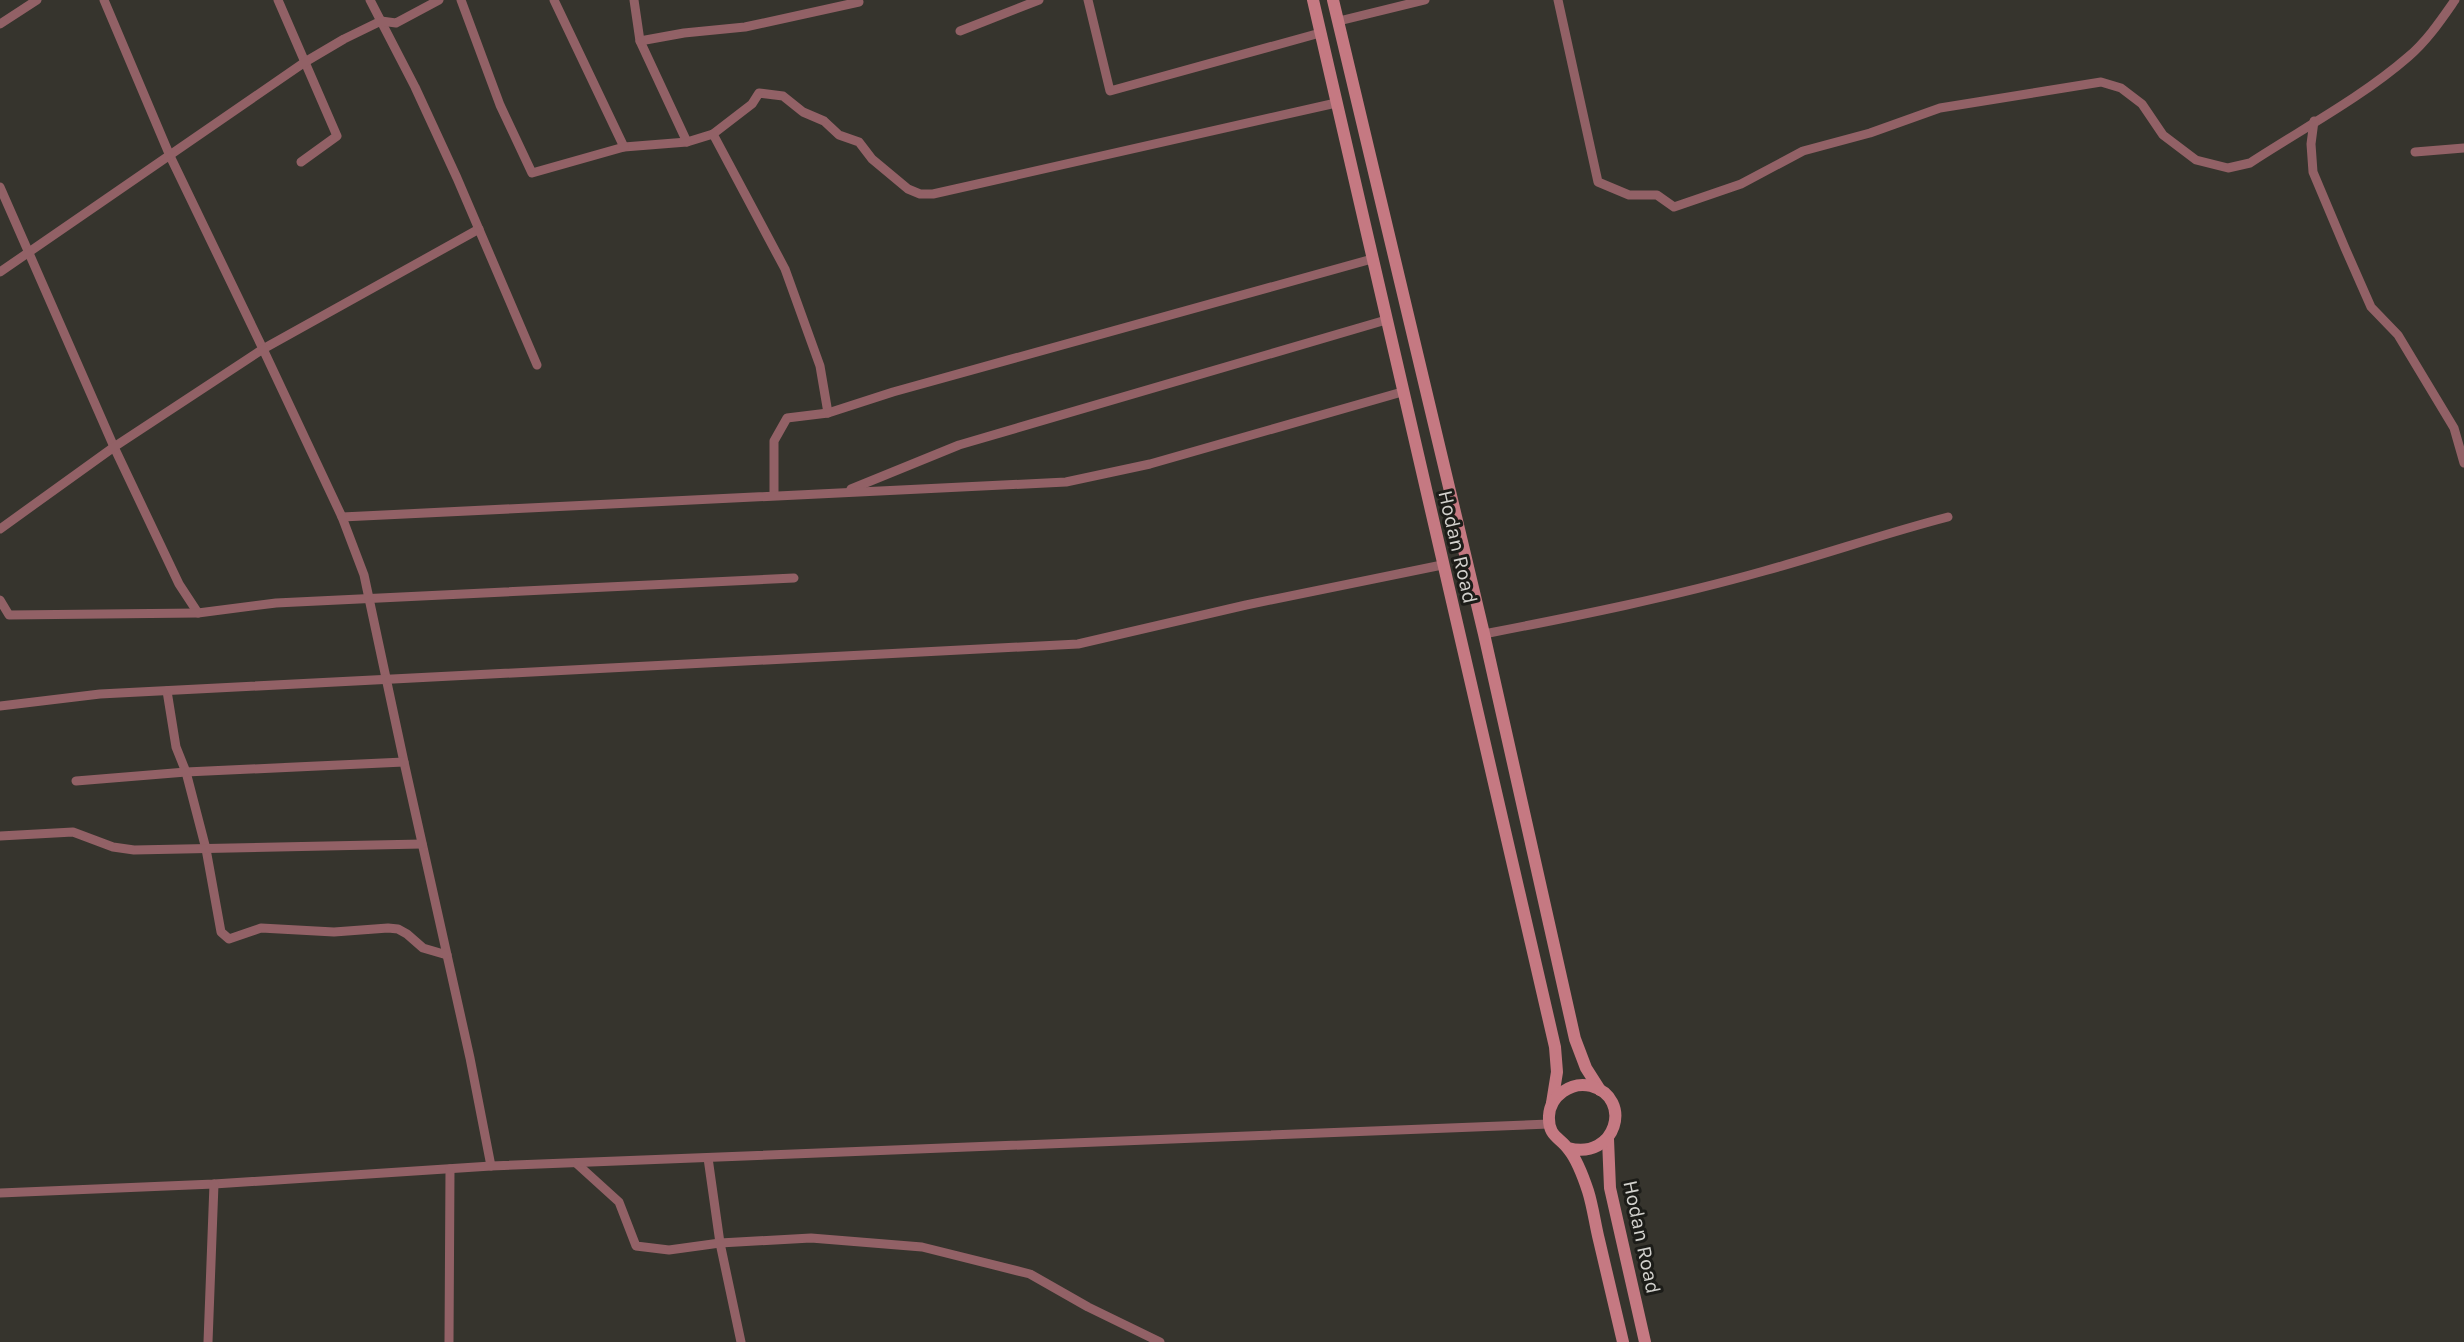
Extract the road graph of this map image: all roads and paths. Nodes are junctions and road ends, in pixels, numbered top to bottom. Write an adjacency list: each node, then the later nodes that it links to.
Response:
1 (37, 0): 19 (street)
2 (104, 0): 31 (street)
3 (278, 0): 23 (street)
4 (370, 0): 17 (street)
5 (439, 0): 17 (street)
6 (460, 0): 28 (street)
7 (555, 0): 28 (street)
8 (634, 0): 22 (street)
9 (1039, 0): 20 (street)
10 (1088, 0): 21 (street)
11 (1313, 0): 21 (main road, Hodan Road)
12 (1333, 0): 18 (main road, Hodan Road)
13 (1425, 0): 18 (street)
14 (1558, 0): 25 (street)
15 (2455, 0): 25 (street)
16 (852, 2): 22 (street)
17 (381, 21): 23 (street); 34 (street)
18 (1339, 21): 55 (main road, Hodan Road)
19 (0, 24)
20 (960, 31)
21 (1320, 33): 24 (main road, Hodan Road)
22 (640, 41): 27 (street)
23 (305, 62): 31 (street); 32 (street)
24 (1336, 103): 26 (street); 36 (main road, Hodan Road)
25 (2314, 121): 44 (street)
26 (712, 134): 27 (street); 42 (street)
27 (687, 142): 28 (street)
28 (624, 147)
29 (2464, 148): 30 (street)
30 (2415, 152)
31 (170, 156): 35 (street); 39 (street)
32 (301, 162)
33 (0, 187): 35 (street)
34 (479, 229): 39 (street); 40 (street)
35 (28, 251): 37 (street); 43 (street)
36 (1372, 259): 38 (main road, Hodan Road); 42 (street)
37 (0, 272)
38 (1386, 320): 41 (main road, Hodan Road); 45 (street)
39 (263, 349): 43 (street); 48 (street)
40 (537, 365)
41 (1402, 392): 45 (street); 50 (main road, Hodan Road)
42 (828, 413): 46 (street)
43 (114, 447): 49 (street); 54 (street)
44 (2464, 464)
45 (844, 492): 46 (street)
46 (774, 495): 48 (street)
47 (1948, 517): 55 (street)
48 (342, 518): 53 (street)
49 (0, 529)
50 (1442, 565): 56 (street); 67 (main road, Hodan Road)
51 (794, 578): 53 (street)
52 (0, 600): 54 (street)
53 (369, 600): 54 (street); 56 (street)
54 (198, 613)
55 (1484, 634): 66 (main road, Hodan Road)
56 (388, 680): 57 (street); 59 (street)
57 (167, 691): 58 (street); 60 (street)
58 (0, 706)
59 (404, 762): 60 (street); 63 (street)
60 (186, 772): 61 (street); 64 (street)
61 (76, 781)
62 (0, 836): 64 (street)
63 (422, 844): 64 (street); 65 (street)
64 (206, 849): 65 (street)
65 (447, 955): 73 (street)
66 (1600, 1090): 67 (main road); 69 (main road, Hodan Road)
67 (1552, 1103): 68 (main road, Hodan Road)
68 (1549, 1124): 70 (main road, Hodan Road); 71 (street)
69 (1608, 1139): 70 (main road); 83 (main road, Hodan Road)
70 (1568, 1148): 82 (main road, Hodan Road)
71 (708, 1158): 72 (street); 77 (street)
72 (576, 1163): 73 (street); 77 (street)
73 (491, 1166): 74 (street)
74 (450, 1169): 75 (street); 79 (street)
75 (214, 1184): 76 (street); 78 (street)
76 (0, 1193)
77 (720, 1243): 80 (street); 81 (street)
78 (208, 1342)
79 (449, 1342)
80 (741, 1342)
81 (1160, 1342)
82 (1623, 1342)
83 (1646, 1342)

